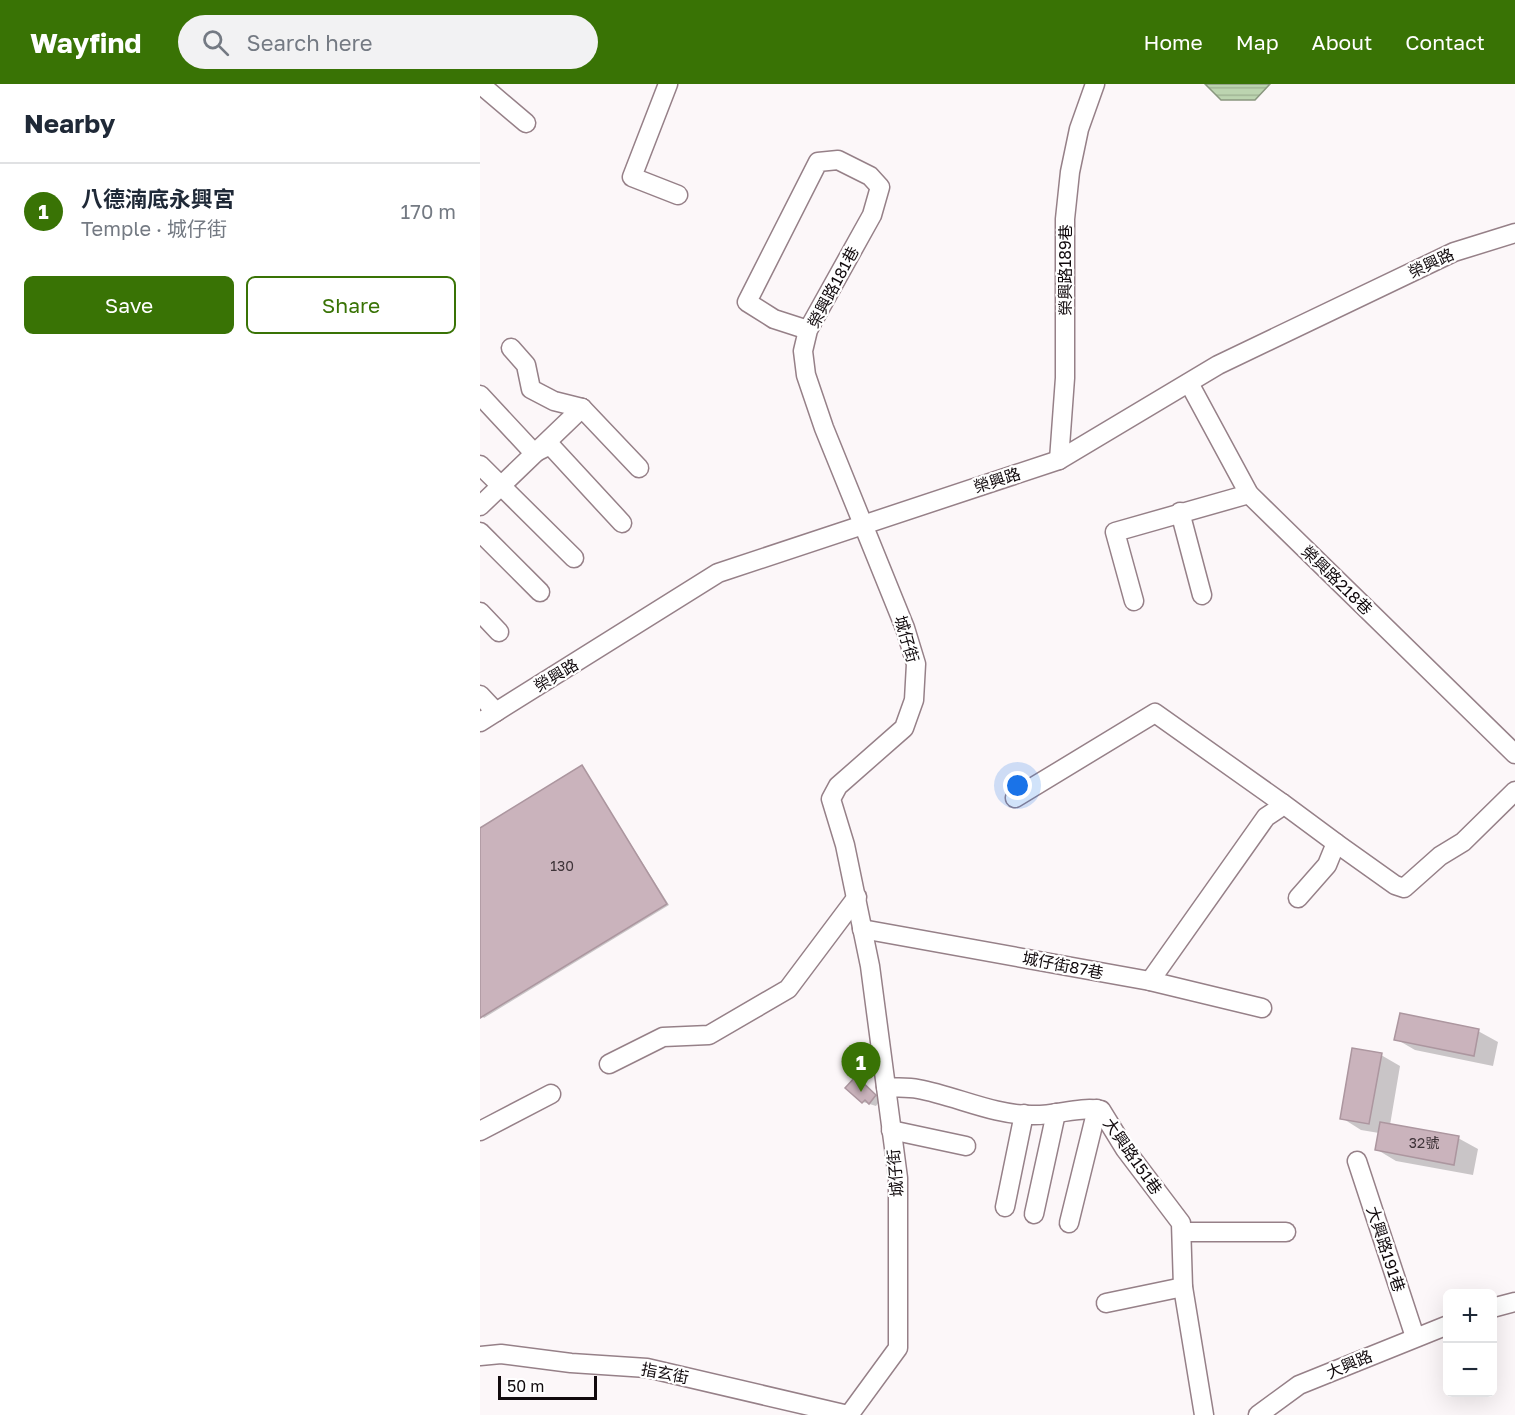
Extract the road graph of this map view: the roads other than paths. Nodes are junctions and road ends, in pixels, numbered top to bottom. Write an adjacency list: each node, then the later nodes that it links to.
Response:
1 (480, 84): 4 (street)
2 (668, 84): 5 (street)
3 (1095, 84): 13 (street, 榮興路189巷)
4 (526, 123)
5 (678, 195)
6 (1515, 233): 9 (street, 榮興路)
7 (808, 330): 7 (street, 榮興路181巷); 21 (street, 榮興路181巷)
8 (511, 348): 11 (street)
9 (1189, 383): 13 (street, 榮興路); 17 (street, 榮興路218巷)
10 (480, 395): 12 (street)
11 (582, 408): 12 (street); 15 (street)
12 (534, 453): 16 (street); 20 (street)
13 (1059, 460): 21 (street, 榮興路)
14 (480, 465): 16 (street)
15 (639, 468)
16 (501, 486): 18 (street); 23 (street)
17 (1249, 494): 19 (street); 32 (street, 榮興路218巷)
18 (480, 506)
19 (1180, 512): 25 (street); 26 (street)
20 (622, 523)
21 (865, 523): 30 (street, 榮興路); 38 (street, 城仔街)
22 (480, 532): 24 (street)
23 (574, 558)
24 (540, 592)
25 (1202, 595)
26 (1134, 601)
27 (480, 612): 28 (street)
28 (499, 632)
29 (480, 696): 30 (street)
30 (496, 712): 31 (street, 榮興路)
31 (480, 722)
32 (1515, 754)
33 (1515, 791): 36 (street)
34 (1015, 798): 35 (street)
35 (1282, 803): 36 (street); 39 (street)
36 (1336, 843): 37 (street)
37 (1298, 898)
38 (859, 912): 39 (street, 城仔街87巷); 41 (street); 42 (street, 城仔街)
39 (1150, 981): 40 (street, 城仔街87巷)
40 (1262, 1008)
41 (609, 1064)
42 (886, 1087): 46 (street, 大興路151巷); 47 (street, 城仔街)
43 (551, 1094): 48 (street)
44 (1097, 1109): 45 (street, 大興路151巷); 53 (street); 54 (street, 大興路151巷)
45 (1056, 1113): 46 (street, 大興路151巷); 52 (street)
46 (1024, 1114): 51 (street)
47 (891, 1130): 49 (street); 63 (street, 城仔街)
48 (480, 1131)
49 (966, 1146)
50 (1357, 1161): 61 (street, 大興路191巷)
51 (1005, 1207)
52 (1034, 1214)
53 (1069, 1223)
54 (1184, 1232): 55 (street); 56 (street)
55 (1286, 1232)
56 (1184, 1287): 58 (street); 64 (street)
57 (1515, 1302): 59 (street)
58 (1106, 1303)
59 (1497, 1307)
60 (1443, 1327): 61 (street, 大興路)
61 (1415, 1337): 65 (street, 大興路)
62 (480, 1356): 63 (street, 指玄街)
63 (848, 1415)
64 (1204, 1415)
65 (1258, 1415)

